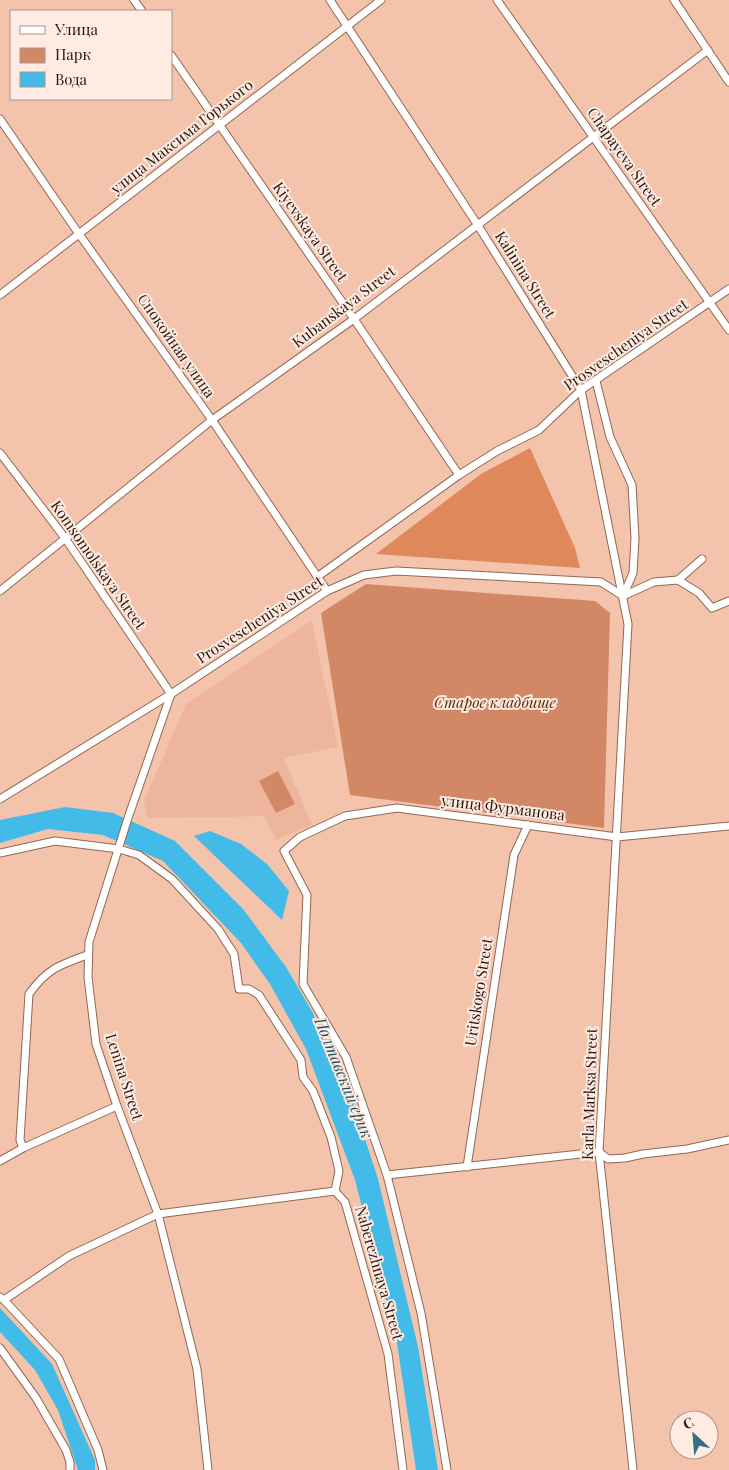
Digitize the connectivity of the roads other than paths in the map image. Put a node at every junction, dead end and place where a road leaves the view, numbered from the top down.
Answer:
1 (330, 0) edge
2 (381, 0) edge
3 (497, 0) edge
4 (674, 0) edge
5 (347, 26) junction
6 (708, 50) junction
7 (172, 56) edge
8 (729, 82) edge
9 (0, 119) edge
10 (220, 126) junction
11 (593, 137) junction
12 (477, 224) junction
13 (79, 234) junction
14 (729, 289) edge
15 (0, 295) edge
16 (709, 302) junction
17 (354, 319) junction
18 (729, 330) edge
19 (596, 381) junction
20 (581, 390) junction
21 (212, 420) junction
22 (0, 453) edge
23 (458, 475) junction
24 (65, 538) junction
25 (702, 559) dead end
26 (318, 577) junction
27 (678, 580) junction
28 (0, 591) edge
29 (327, 591) junction
30 (623, 596) junction
31 (729, 601) edge
32 (171, 694) junction
33 (0, 799) edge
34 (528, 825) junction
35 (729, 826) edge
36 (617, 837) junction
37 (119, 849) junction
38 (0, 853) edge
39 (87, 955) junction
40 (303, 984) joint
41 (117, 1106) junction
42 (729, 1140) edge
43 (23, 1148) junction
44 (599, 1152) junction
45 (0, 1161) edge
46 (467, 1167) junction
47 (387, 1175) junction
48 (335, 1191) junction
49 (158, 1214) junction
50 (2, 1298) edge
51 (0, 1348) edge
52 (70, 1470) edge
53 (103, 1470) edge
54 (208, 1470) edge
55 (403, 1470) edge
56 (447, 1470) edge
57 (633, 1470) edge

1 - 5 street, Kalinina Street
2 - 5 street, улица Максима Горького
3 - 11 street, Chapayeva Street
4 - 6 street
5 - 10 street, улица Максима Горького
5 - 12 street, Kalinina Street
6 - 8 street
6 - 11 street, Kubanskaya Street
7 - 10 street, Kiyevskaya Street
9 - 13 street, Спокойная улица
10 - 13 street, улица Максима Горького
10 - 17 street, Kiyevskaya Street
11 - 12 street, Kubanskaya Street
11 - 16 street, Chapayeva Street
12 - 17 street, Kubanskaya Street
12 - 20 street, Kalinina Street
13 - 15 street, улица Максима Горького
13 - 21 street, Спокойная улица
14 - 16 street, Prosvescheniya Street
16 - 18 street, Chapayeva Street
16 - 19 street, Prosvescheniya Street
17 - 21 street, Kubanskaya Street
17 - 23 street, Kiyevskaya Street
19 - 20 street, Prosvescheniya Street
19 - 30 street
20 - 23 street, Prosvescheniya Street
20 - 30 street, Kalinina Street
21 - 24 street, Kubanskaya Street
21 - 26 street, Спокойная улица
22 - 24 street, Komsomolskaya Street
23 - 26 street, Prosvescheniya Street
24 - 28 street, Kubanskaya Street
24 - 32 street, Komsomolskaya Street
25 - 27 street
26 - 29 street, Спокойная улица
27 - 30 street
27 - 31 street
29 - 30 street, Prosvescheniya Street
29 - 32 street, Prosvescheniya Street
30 - 36 street, Karla Marksa Street
32 - 33 street, Prosvescheniya Street
32 - 37 street, Lenina Street
34 - 36 street, улица Фурманова
34 - 40 street, улица Фурманова
34 - 46 street, Uritskogo Street
35 - 36 street, улица Фурманова
36 - 44 street, Karla Marksa Street
37 - 38 street
37 - 39 street, Lenina Street
37 - 48 street
39 - 41 street, Lenina Street
39 - 43 street
40 - 47 street, Naberezhnaya Street
41 - 43 street
41 - 49 street, Lenina Street
42 - 44 street
43 - 45 street
44 - 46 street
44 - 57 street, Karla Marksa Street
46 - 47 street
47 - 56 street, Naberezhnaya Street
48 - 49 street
48 - 55 street, Naberezhnaya Street
49 - 50 street
49 - 54 street, Lenina Street
50 - 53 street
51 - 52 street

